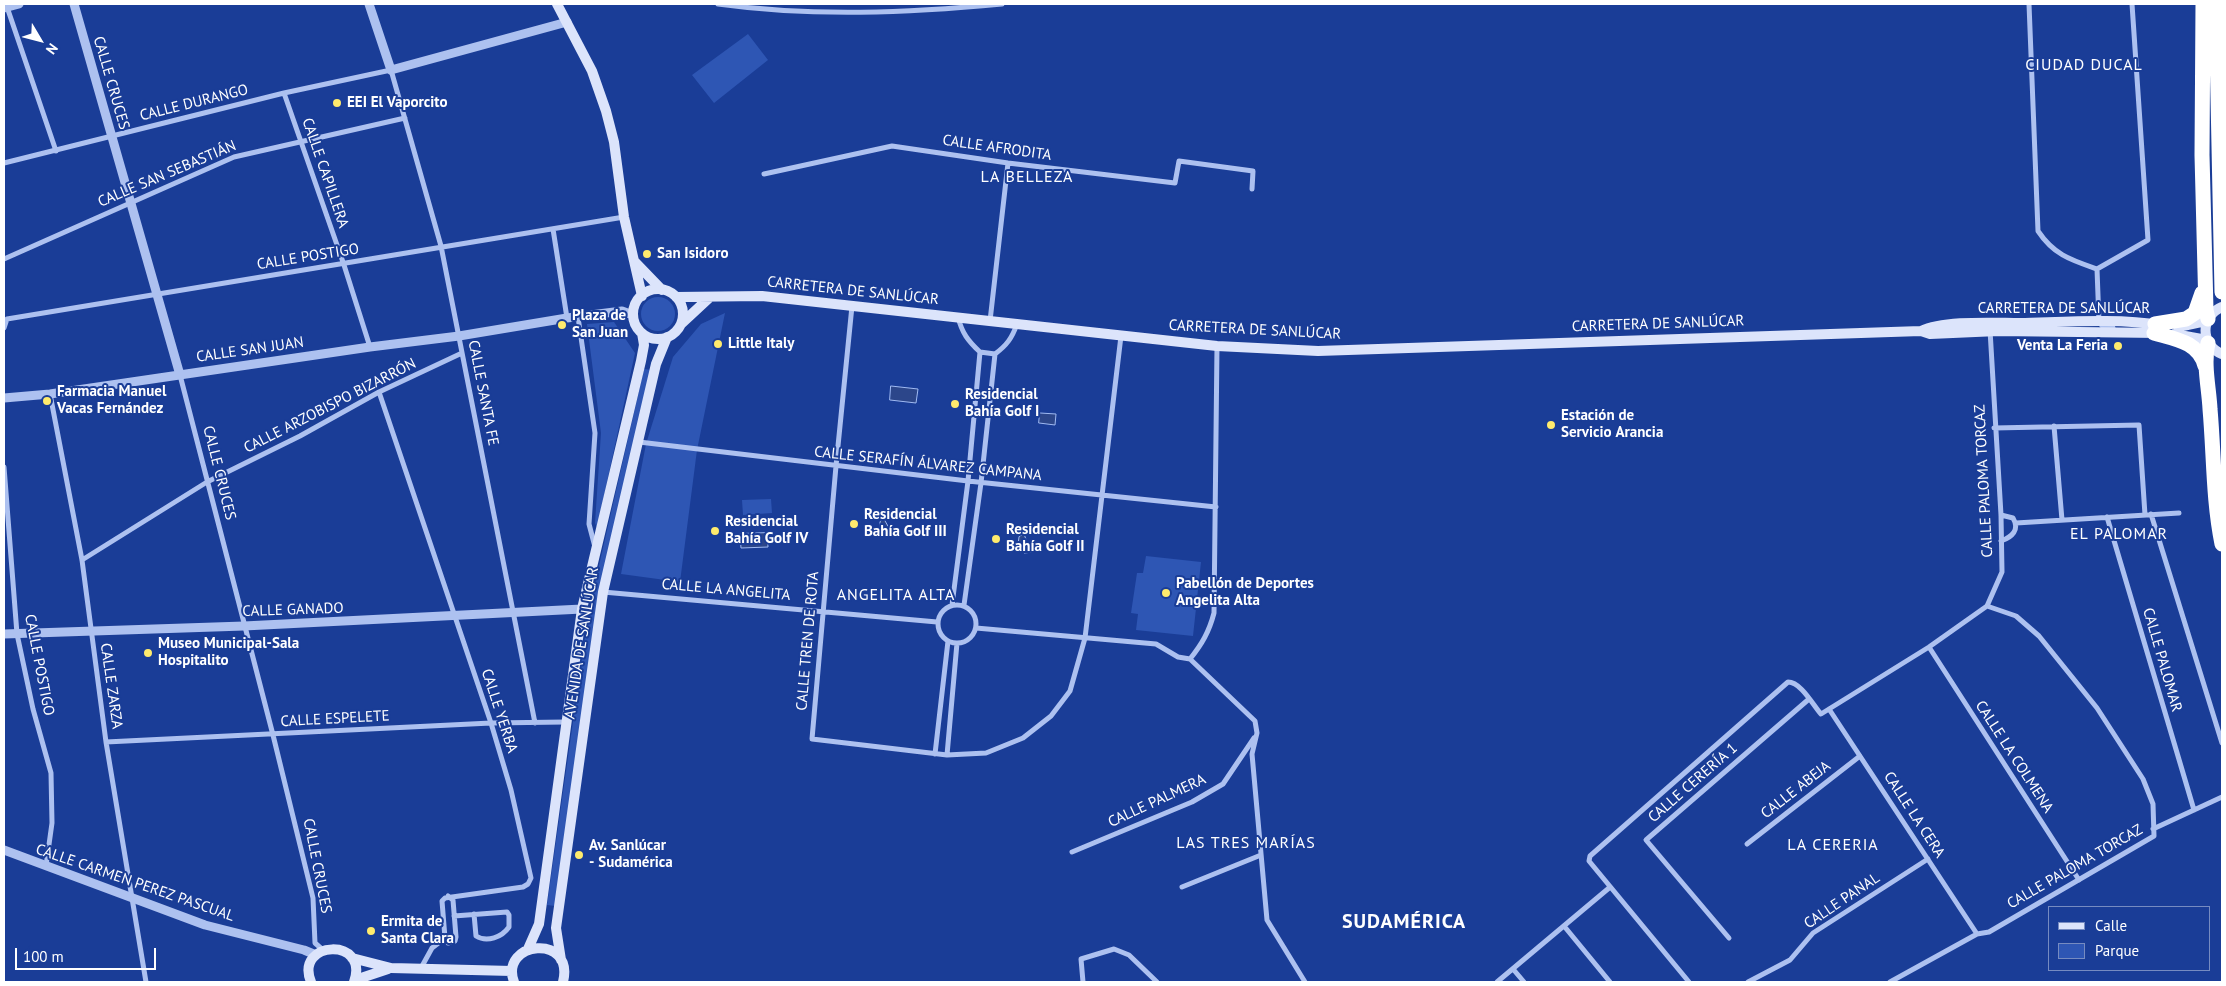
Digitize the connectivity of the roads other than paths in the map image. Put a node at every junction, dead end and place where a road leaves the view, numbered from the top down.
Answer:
1 (18, 4) edge
2 (74, 4) edge
3 (369, 4) edge
4 (557, 4) edge
5 (718, 4) edge
6 (1002, 4) edge
7 (2029, 4) edge
8 (2132, 4) edge
9 (2203, 4) edge
10 (2214, 4) edge
11 (5, 7) edge
12 (567, 22) junction
13 (391, 70) junction
14 (284, 93) junction
15 (405, 118) junction
16 (111, 137) junction
17 (300, 142) junction
18 (56, 150) junction
19 (4, 162) edge
20 (1008, 163) junction
21 (764, 174) dead end
22 (1252, 190) dead end
23 (131, 202) junction
24 (624, 217) junction
25 (553, 229) junction
26 (441, 246) junction
27 (4, 259) edge
28 (634, 261) junction
29 (344, 264) junction
30 (2097, 269) junction
31 (2205, 285) junction
32 (662, 290) junction
33 (2222, 292) edge
34 (156, 293) junction
35 (642, 296) junction
36 (676, 297) junction
37 (709, 298) junction
38 (852, 306) junction
39 (2222, 307) edge
40 (633, 315) junction
41 (578, 316) junction
42 (958, 317) junction
43 (567, 318) junction
44 (2207, 320) junction
45 (990, 321) junction
46 (2054, 322) junction
47 (2099, 322) junction
48 (681, 324) junction
49 (1017, 324) junction
50 (4, 328) edge
51 (2155, 328) junction
52 (1921, 331) junction
53 (1988, 331) junction
54 (2125, 332) junction
55 (642, 333) junction
56 (1122, 335) junction
57 (457, 337) junction
58 (667, 337) junction
59 (2208, 342) junction
60 (1217, 346) junction
61 (370, 347) junction
62 (980, 352) junction
63 (462, 354) junction
64 (995, 354) junction
65 (2222, 354) edge
66 (180, 375) junction
67 (2207, 377) junction
68 (379, 392) junction
69 (50, 394) junction
70 (4, 398) edge
71 (2054, 426) junction
72 (1994, 428) junction
73 (639, 442) junction
74 (836, 466) junction
75 (4, 467) edge
76 (968, 481) junction
77 (207, 482) junction
78 (981, 483) junction
79 (1103, 496) junction
80 (1216, 507) junction
81 (2179, 513) dead end
82 (2148, 514) junction
83 (2001, 515) junction
84 (2107, 517) junction
85 (2062, 520) junction
86 (2016, 523) junction
87 (2001, 541) junction
88 (2222, 544) edge
89 (596, 551) junction
90 (82, 560) junction
91 (603, 592) junction
92 (952, 604) junction
93 (964, 605) junction
94 (1987, 606) junction
95 (582, 609) junction
96 (823, 611) junction
97 (515, 612) junction
98 (454, 615) junction
99 (937, 622) junction
100 (244, 626) junction
101 (976, 628) junction
102 (91, 633) junction
103 (4, 634) edge
104 (17, 634) junction
105 (1085, 638) junction
106 (948, 641) junction
107 (957, 644) junction
108 (1929, 647) junction
109 (1190, 659) junction
110 (1809, 699) junction
111 (1829, 709) junction
112 (491, 722) junction
113 (565, 722) junction
114 (535, 723) junction
115 (1257, 734) junction
116 (273, 735) junction
117 (106, 742) junction
118 (2222, 743) edge
119 (935, 754) junction
120 (947, 755) junction
121 (1860, 756) junction
122 (2222, 797) edge
123 (2194, 810) junction
124 (2153, 829) junction
125 (1747, 844) dead end
126 (4, 850) edge
127 (1072, 852) dead end
128 (1261, 856) junction
129 (1928, 859) junction
130 (46, 866) junction
131 (2079, 880) junction
132 (1182, 887) dead end
133 (1609, 888) junction
134 (448, 896) junction
135 (133, 898) junction
136 (474, 914) junction
137 (454, 916) junction
138 (1564, 926) junction
139 (1978, 934) junction
140 (445, 938) junction
141 (1729, 938) dead end
142 (528, 950) junction
143 (320, 953) junction
144 (352, 958) junction
145 (561, 960) junction
146 (391, 968) junction
147 (421, 968) junction
148 (1513, 969) junction
149 (513, 979) edge
150 (355, 981) edge
151 (146, 982) edge
152 (311, 982) edge
153 (563, 982) edge
154 (1083, 982) edge
155 (1157, 982) edge
156 (1304, 982) edge
157 (1497, 982) edge
158 (1524, 982) edge
159 (1610, 982) edge
160 (1689, 982) edge
161 (1748, 982) edge
162 (1890, 982) edge

1 - 11 street
2 - 16 street, CALLE CRUCES
3 - 13 street
4 - 12 main road
5 - 6 street
7 - 30 street
8 - 30 street
9 - 31 highway
10 - 33 highway
11 - 18 street
12 - 13 street
12 - 24 main road
13 - 14 street, CALLE DURANGO
13 - 15 street, CALLE SANTA FE
14 - 16 street, CALLE DURANGO
14 - 17 street, CALLE CAPILLERA
15 - 17 street, CALLE SAN SEBASTIÁN
15 - 26 street, CALLE SANTA FE
16 - 18 street, CALLE DURANGO
16 - 23 street, CALLE CRUCES
17 - 23 street, CALLE SAN SEBASTIÁN
17 - 29 street, CALLE CAPILLERA
18 - 19 street, CALLE DURANGO
20 - 21 street, CALLE AFRODITA
20 - 22 street, CALLE AFRODITA
20 - 45 street
23 - 27 street, CALLE SAN SEBASTIÁN
23 - 34 street, CALLE CRUCES
24 - 25 street, CALLE POSTIGO
24 - 28 main road
25 - 26 street, CALLE POSTIGO
25 - 43 street
26 - 29 street, CALLE POSTIGO
26 - 57 street, CALLE SANTA FE
28 - 32 main road
28 - 35 main road
29 - 34 street, CALLE POSTIGO
29 - 61 street, CALLE CAPILLERA
30 - 47 street
31 - 44 highway
31 - 51 highway
32 - 35 main road
32 - 36 main road
34 - 50 street, CALLE POSTIGO
34 - 66 street, CALLE CRUCES
35 - 40 main road
36 - 37 main road, CARRETERA DE SANLÚCAR
36 - 48 main road
37 - 38 main road, CARRETERA DE SANLÚCAR
37 - 48 main road
38 - 42 main road, CARRETERA DE SANLÚCAR
38 - 74 street, CALLE TREN DE ROTA
39 - 44 main road
40 - 41 street, CALLE SAN JUAN
40 - 55 main road
41 - 43 street, CALLE SAN JUAN
41 - 89 street
42 - 45 main road, CARRETERA DE SANLÚCAR
42 - 62 street
43 - 57 street, CALLE SAN JUAN
44 - 51 main road, CARRETERA DE SANLÚCAR
44 - 59 main road
45 - 49 main road, CARRETERA DE SANLÚCAR
46 - 47 main road, CARRETERA DE SANLÚCAR
46 - 52 main road, CARRETERA DE SANLÚCAR
46 - 53 street
47 - 51 main road, CARRETERA DE SANLÚCAR
47 - 54 street
48 - 58 main road
49 - 56 main road, CARRETERA DE SANLÚCAR
49 - 64 street
51 - 54 main road, CARRETERA DE SANLÚCAR
51 - 59 main road, CARRETERA DE SANLÚCAR
51 - 67 highway
52 - 53 main road, CARRETERA DE SANLÚCAR
52 - 60 main road, CARRETERA DE SANLÚCAR
53 - 54 main road, CARRETERA DE SANLÚCAR
53 - 72 street, CALLE PALOMA TORCAZ
55 - 58 main road
55 - 89 main road, AVENIDA DE SANLÚCAR
56 - 60 main road, CARRETERA DE SANLÚCAR
56 - 79 street
57 - 61 street, CALLE SAN JUAN
57 - 63 street, CALLE SANTA FE
58 - 73 main road, AVENIDA DE SANLÚCAR
59 - 65 main road
59 - 67 highway
60 - 80 street
61 - 66 street, CALLE SAN JUAN
62 - 64 street
62 - 76 street
63 - 68 street, CALLE ARZOBISPO BIZARRÓN
63 - 97 street, CALLE SANTA FE
64 - 78 street
66 - 69 street, CALLE SAN JUAN
66 - 77 street, CALLE CRUCES
67 - 88 highway
68 - 77 street, CALLE ARZOBISPO BIZARRÓN
68 - 98 street, CALLE YERBA
69 - 70 street, CALLE SAN JUAN
69 - 90 street, CALLE ZARZA
71 - 72 street
71 - 82 street
71 - 85 street
72 - 83 street, CALLE PALOMA TORCAZ
73 - 74 street, CALLE SERAFÍN ÁLVAREZ CAMPANA
73 - 91 main road, AVENIDA DE SANLÚCAR
74 - 76 street, CALLE SERAFÍN ÁLVAREZ CAMPANA
74 - 96 street, CALLE TREN DE ROTA
75 - 104 street, CALLE POSTIGO
76 - 78 street, CALLE SERAFÍN ÁLVAREZ CAMPANA
76 - 92 street
77 - 90 street, CALLE ARZOBISPO BIZARRÓN
77 - 100 street, CALLE CRUCES
78 - 79 street, CALLE SERAFÍN ÁLVAREZ CAMPANA
78 - 93 street
79 - 80 street, CALLE SERAFÍN ÁLVAREZ CAMPANA
79 - 105 street
80 - 109 street
81 - 82 street
82 - 84 street
82 - 118 street
83 - 86 street
83 - 87 street, CALLE PALOMA TORCAZ
84 - 85 street
84 - 123 street, CALLE PALOMAR
85 - 86 street
86 - 87 street
87 - 94 street, CALLE PALOMA TORCAZ
89 - 95 main road, AVENIDA DE SANLÚCAR
90 - 102 street, CALLE ZARZA
91 - 96 street, CALLE LA ANGELITA
91 - 145 main road, AVENIDA DE SANLÚCAR
92 - 93 street
92 - 99 street
93 - 101 street
94 - 108 street
94 - 124 street, CALLE PALOMA TORCAZ
95 - 97 street, CALLE GANADO
95 - 113 main road, AVENIDA DE SANLÚCAR
96 - 99 street, CALLE LA ANGELITA
96 - 119 street, CALLE TREN DE ROTA
97 - 98 street, CALLE GANADO
97 - 114 street, CALLE SANTA FE
98 - 100 street, CALLE GANADO
98 - 112 street, CALLE YERBA
99 - 106 street
100 - 102 street, CALLE GANADO
100 - 116 street, CALLE CRUCES
101 - 105 street
101 - 107 street
102 - 104 street, CALLE GANADO
102 - 117 street, CALLE ZARZA
103 - 104 street, CALLE GANADO
104 - 130 street, CALLE POSTIGO
105 - 109 street
105 - 120 street
106 - 107 street
106 - 119 street
107 - 120 street
108 - 111 street
108 - 131 street, CALLE LA COLMENA
109 - 115 street
110 - 111 street
110 - 133 street
110 - 141 street, CALLE CERERÍA 1
111 - 121 street, CALLE LA CERA
112 - 114 street, CALLE ESPELETE
112 - 116 street, CALLE ESPELETE
112 - 134 street, CALLE YERBA
113 - 114 street, CALLE ESPELETE
113 - 142 main road, AVENIDA DE SANLÚCAR
115 - 127 street, CALLE PALMERA
115 - 128 street
116 - 117 street, CALLE ESPELETE
116 - 143 street, CALLE CRUCES
117 - 135 street, CALLE ZARZA
119 - 120 street
121 - 125 street, CALLE ABEJA
121 - 129 street, CALLE LA CERA
122 - 123 street
123 - 124 street
124 - 131 street, CALLE PALOMA TORCAZ
126 - 130 street, CALLE CARMEN PEREZ PASCUAL
128 - 132 street
128 - 156 street
129 - 139 street, CALLE LA CERA
129 - 161 street, CALLE PANAL
130 - 135 street, CALLE CARMEN PEREZ PASCUAL
131 - 139 street, CALLE PALOMA TORCAZ
133 - 138 street
133 - 160 street
134 - 137 street
134 - 140 street
135 - 143 street, CALLE CARMEN PEREZ PASCUAL
135 - 151 street, CALLE ZARZA
136 - 136 street
136 - 137 street
137 - 140 street
138 - 148 street
138 - 159 street
139 - 162 street, CALLE PALOMA TORCAZ
140 - 147 street
142 - 145 main road
142 - 149 main road, AVENIDA DE SANLÚCAR
143 - 144 main road
143 - 152 main road
144 - 146 main road
144 - 150 main road
145 - 153 main road, AVENIDA DE SANLÚCAR
146 - 147 main road
146 - 150 main road
147 - 149 main road
148 - 157 street
148 - 158 street
154 - 155 street

